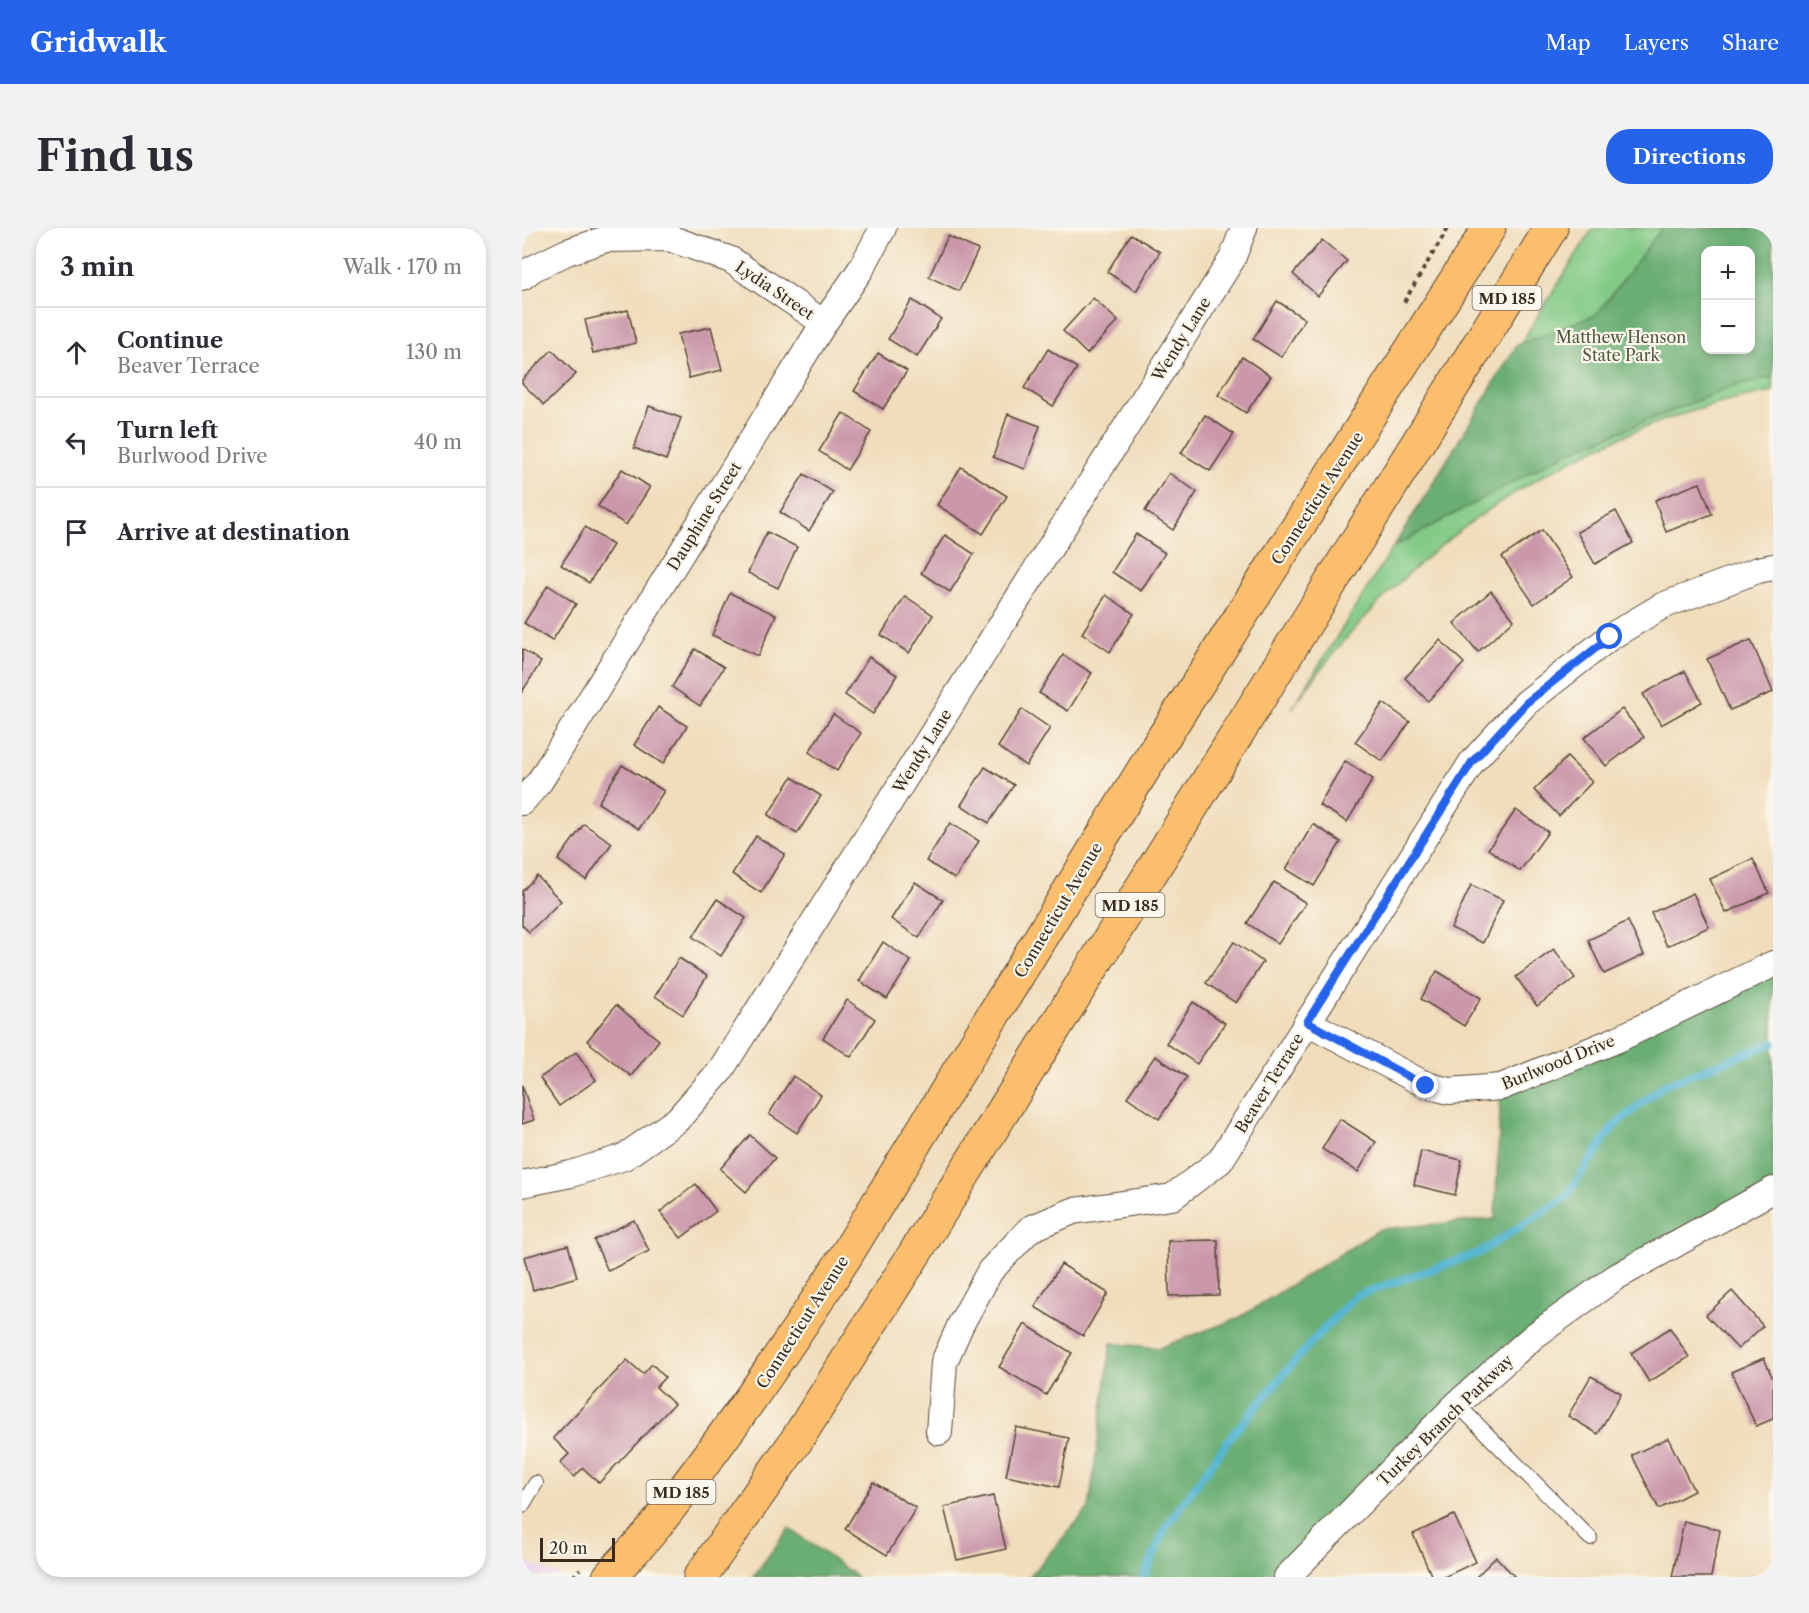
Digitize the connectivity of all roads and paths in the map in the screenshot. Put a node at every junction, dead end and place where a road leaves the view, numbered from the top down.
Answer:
1 (883, 228) edge
2 (1244, 228) edge
3 (1489, 228) edge
4 (1551, 228) edge
5 (522, 277) edge
6 (824, 323) junction
7 (1773, 567) edge
8 (522, 802) edge
9 (1773, 964) edge
10 (1307, 1022) junction
11 (522, 1184) edge
12 (1773, 1190) edge
13 (1457, 1404) junction
14 (939, 1432) dead end
15 (537, 1483) dead end
16 (522, 1506) edge
17 (1590, 1538) dead end
18 (609, 1577) edge
19 (700, 1577) edge
20 (1287, 1577) edge

1 - 6 street, Dauphine Street
2 - 11 street, Wendy Lane
3 - 18 main road, Connecticut Avenue / MD 185
4 - 19 main road, MD 185
5 - 6 street, Lydia Street
6 - 8 street, Dauphine Street
7 - 10 street, Beaver Terrace
9 - 10 street, Burlwood Drive
10 - 14 street, Beaver Terrace
12 - 13 street, Turkey Branch Parkway
13 - 17 lane
13 - 20 street, Turkey Branch Parkway
15 - 16 lane

